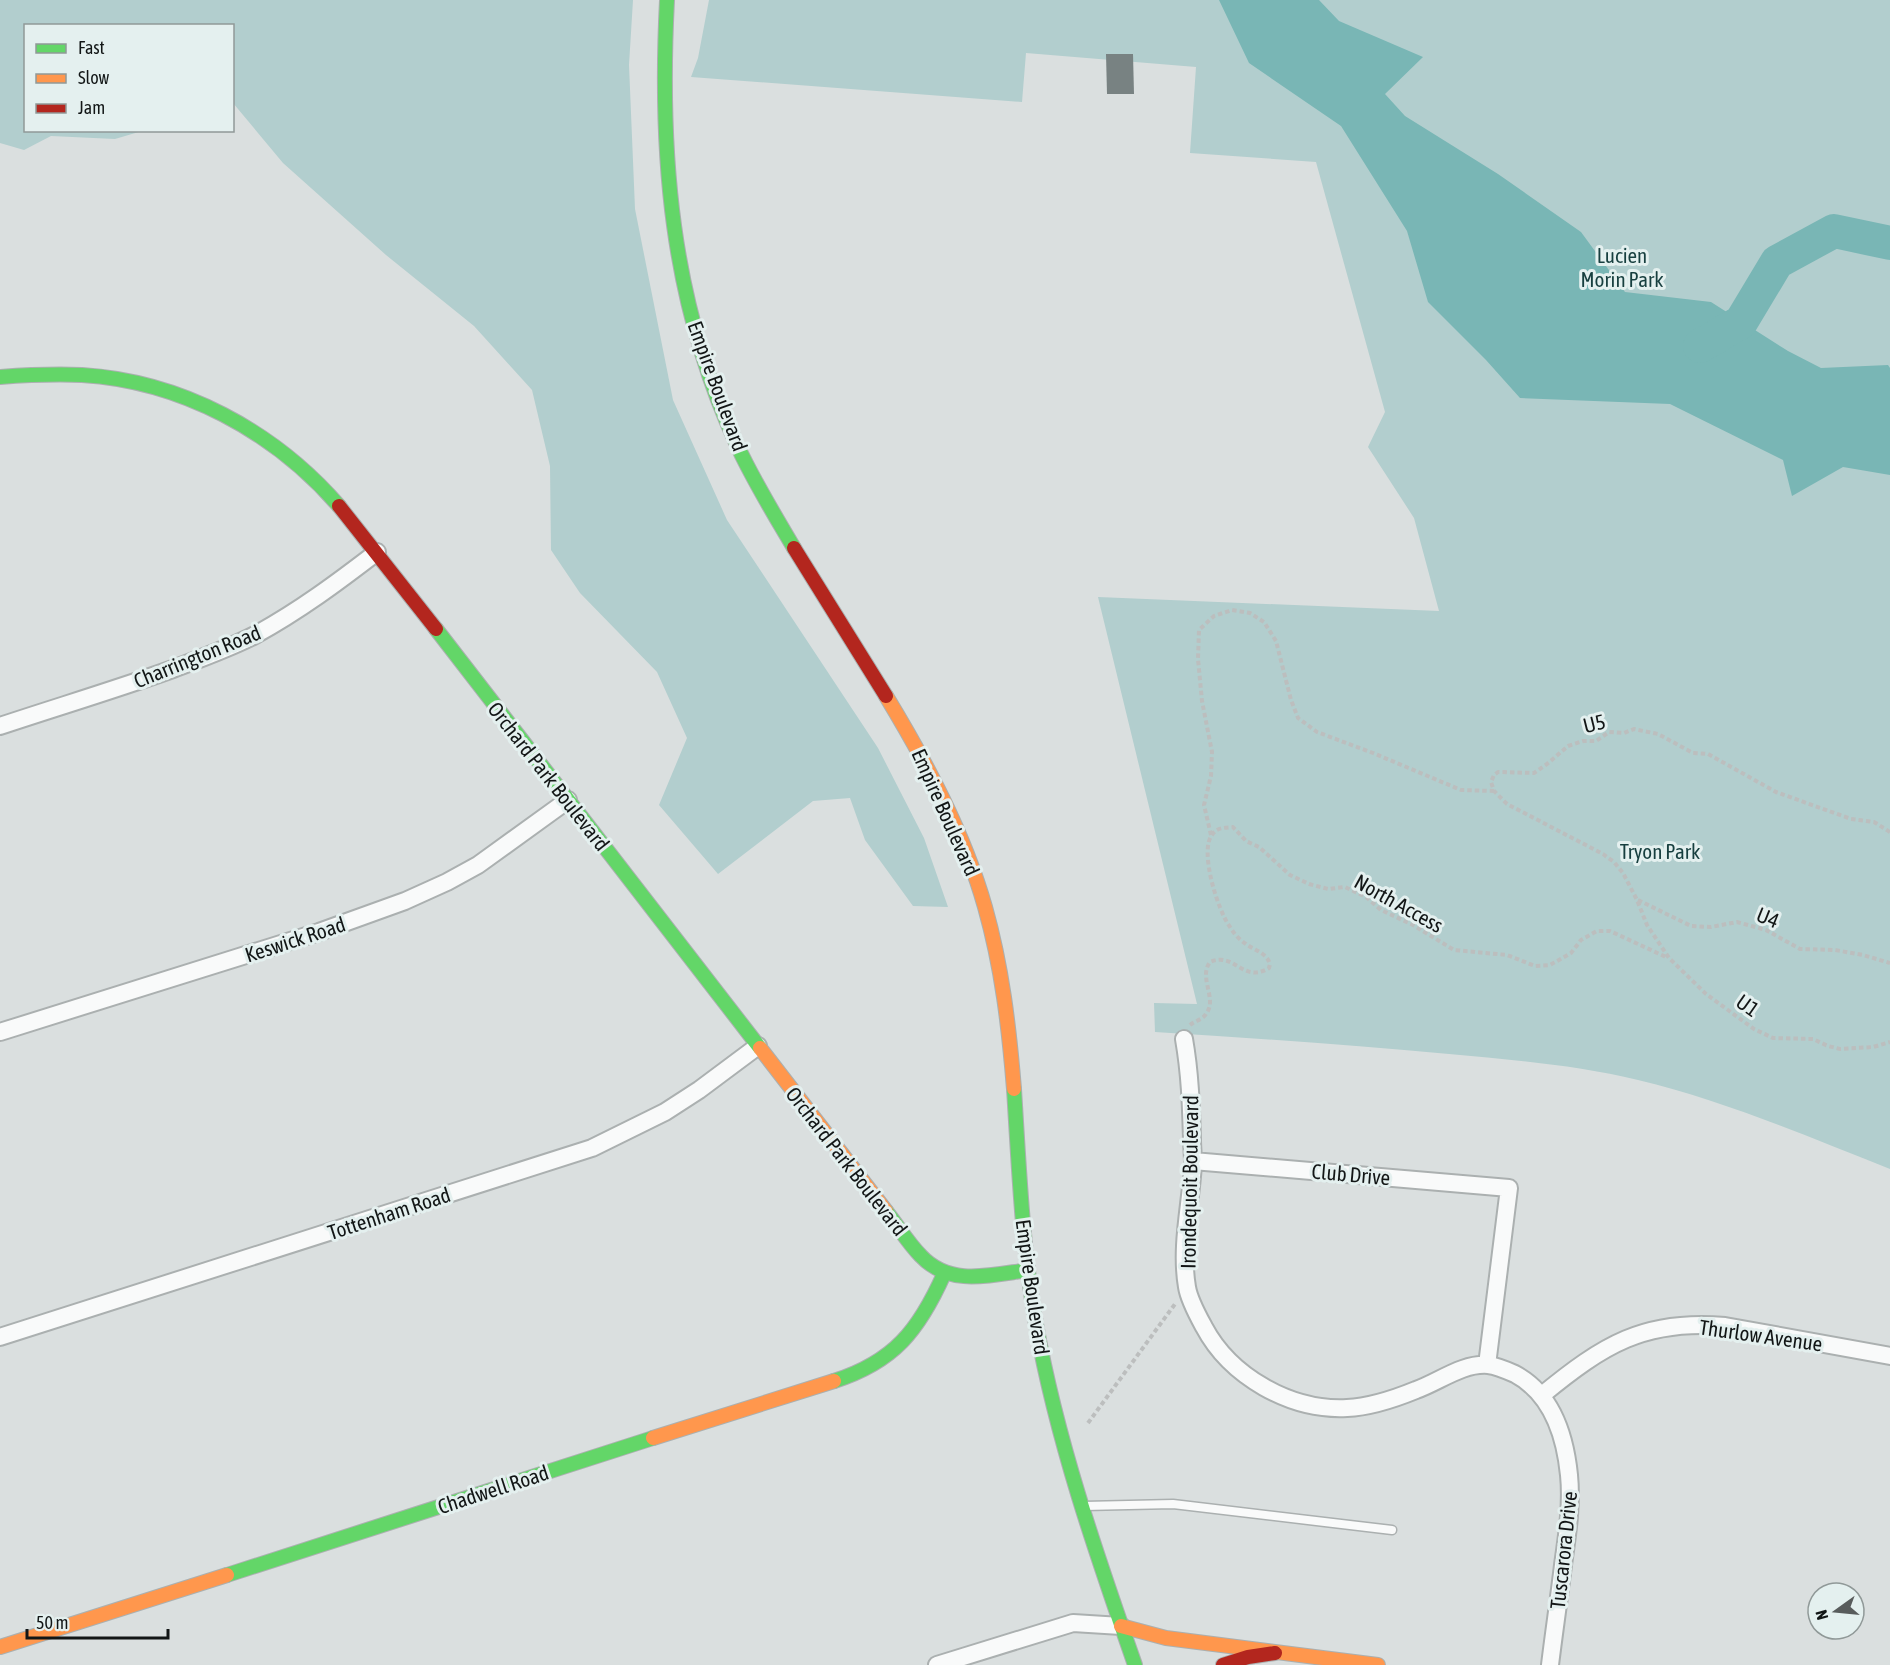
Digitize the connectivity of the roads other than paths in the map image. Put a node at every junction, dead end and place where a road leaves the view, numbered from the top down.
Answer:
1 (667, 0) edge
2 (0, 377) edge
3 (376, 552) junction
4 (0, 726) edge
5 (568, 800) junction
6 (0, 1032) edge
7 (1184, 1039) road end
8 (758, 1046) junction
9 (1193, 1161) junction
10 (1028, 1270) junction
11 (944, 1274) junction
12 (0, 1337) edge
13 (1890, 1356) edge
14 (1487, 1365) junction
15 (1542, 1395) junction
16 (1081, 1506) junction
17 (1392, 1530) dead end
18 (1121, 1626) junction
19 (0, 1647) edge
20 (1275, 1653) junction
21 (938, 1665) edge
22 (1135, 1665) edge
23 (1223, 1665) edge
24 (1377, 1665) edge
25 (1550, 1665) edge

1 - 10 street, Empire Boulevard
2 - 3 street, Orchard Park Boulevard
3 - 4 street, Charrington Road
3 - 5 street, Orchard Park Boulevard
5 - 6 street, Keswick Road
5 - 8 street, Orchard Park Boulevard
7 - 9 street, Irondequoit Boulevard
8 - 11 street, Orchard Park Boulevard
8 - 12 street, Tottenham Road
9 - 14 street, Irondequoit Boulevard
9 - 14 street, Club Drive
10 - 11 street
10 - 16 street, Empire Boulevard
11 - 19 street, Chadwell Road
13 - 15 street, Thurlow Avenue
14 - 15 street, Tuscarora Drive
15 - 25 street, Tuscarora Drive
16 - 17 lane
16 - 18 street, Empire Boulevard
18 - 20 street
18 - 21 street
18 - 22 street, Empire Boulevard
20 - 23 street
20 - 24 street

